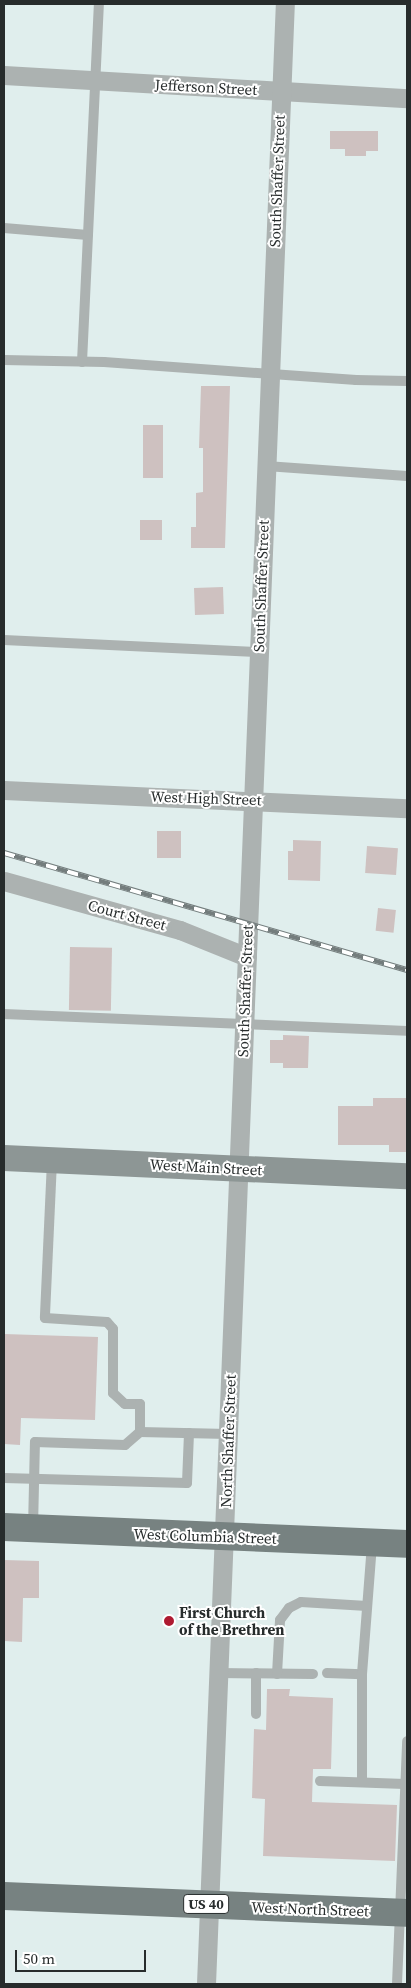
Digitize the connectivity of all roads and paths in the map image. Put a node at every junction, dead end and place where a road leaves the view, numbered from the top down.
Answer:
1 (98, 4) edge
2 (285, 4) edge
3 (4, 75) edge
4 (96, 81) junction
5 (281, 91) junction
6 (407, 98) edge
7 (4, 228) edge
8 (88, 235) junction
9 (4, 360) edge
10 (82, 362) junction
11 (270, 375) junction
12 (407, 381) edge
13 (266, 466) junction
14 (407, 476) edge
15 (4, 640) edge
16 (258, 652) junction
17 (4, 790) edge
18 (252, 800) junction
19 (407, 808) edge
20 (4, 881) edge
21 (246, 956) junction
22 (4, 1014) edge
23 (244, 1025) junction
24 (407, 1032) edge
25 (4, 1158) edge
26 (52, 1160) junction
27 (238, 1168) junction
28 (407, 1176) edge
29 (140, 1432) junction
30 (189, 1433) junction
31 (228, 1434) junction
32 (4, 1478) edge
33 (34, 1478) junction
34 (4, 1527) edge
35 (33, 1528) junction
36 (224, 1536) junction
37 (372, 1542) junction
38 (407, 1544) edge
39 (367, 1606) junction
40 (219, 1673) junction
41 (256, 1673) junction
42 (277, 1674) junction
43 (313, 1674) dead end
44 (327, 1674) dead end
45 (362, 1674) junction
46 (256, 1714) dead end
47 (407, 1741) edge
48 (320, 1781) dead end
49 (362, 1782) junction
50 (405, 1784) junction
51 (4, 1896) edge
52 (210, 1905) junction
53 (404, 1913) edge
54 (206, 1984) edge
55 (397, 1984) edge

1 - 4 lane
2 - 5 street, South Shaffer Street
3 - 4 street, Jefferson Street
4 - 5 street, Jefferson Street
4 - 8 lane
5 - 6 street, Jefferson Street
5 - 11 street, South Shaffer Street
7 - 8 lane
8 - 10 lane
9 - 10 lane
10 - 11 lane
11 - 12 lane
11 - 13 street, South Shaffer Street
13 - 14 lane
13 - 16 street, South Shaffer Street
15 - 16 lane
16 - 18 street, South Shaffer Street
17 - 18 street, West High Street
18 - 19 street, West High Street
18 - 21 street, South Shaffer Street
20 - 21 street, Court Street
21 - 23 street, South Shaffer Street
22 - 23 lane
23 - 24 lane
23 - 27 street, South Shaffer Street
25 - 26 street, West Main Street
26 - 27 street, West Main Street
26 - 29 lane
27 - 28 street, West Main Street
27 - 31 street, North Shaffer Street
29 - 30 lane
29 - 33 lane
30 - 31 lane
30 - 33 lane
31 - 36 street, North Shaffer Street
32 - 33 lane
33 - 35 lane
34 - 35 main road, West Columbia Street
35 - 36 main road, West Columbia Street
36 - 37 main road, West Columbia Street
36 - 40 street, North Shaffer Street
37 - 38 main road, West Columbia Street
37 - 39 lane
39 - 42 lane
39 - 45 lane
40 - 41 lane
40 - 52 street, North Shaffer Street
41 - 42 lane
41 - 46 lane
42 - 43 lane
44 - 45 lane
45 - 49 lane
47 - 50 lane
48 - 49 lane
49 - 50 lane
50 - 53 lane
51 - 52 main road, West North Street / US 40
52 - 53 main road, West North Street / US 40
52 - 54 street, North Shaffer Street
53 - 55 lane

